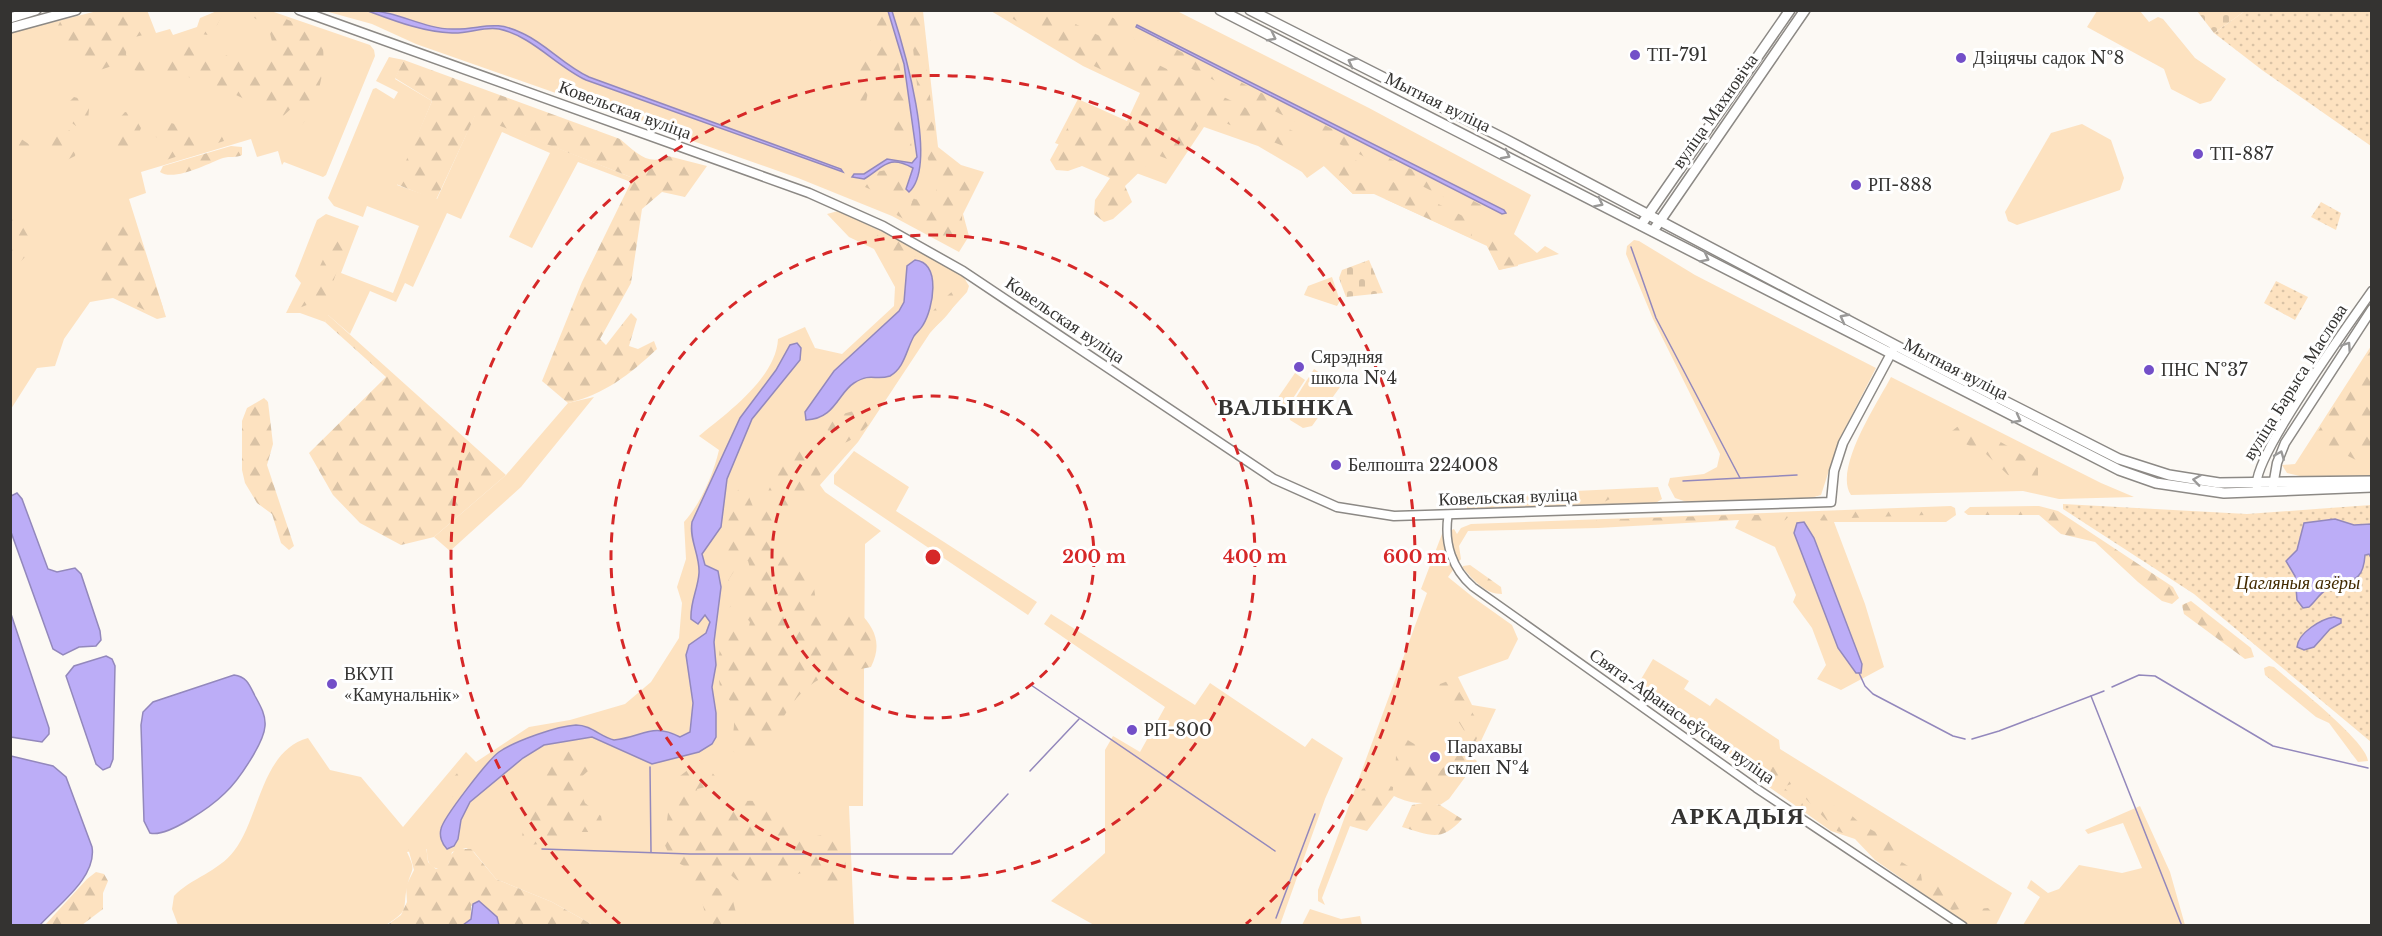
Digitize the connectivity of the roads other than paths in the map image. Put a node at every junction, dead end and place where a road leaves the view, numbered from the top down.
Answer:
1 (36, 10) edge
2 (76, 10) edge
3 (299, 10) edge
4 (1220, 10) edge
5 (1250, 10) edge
6 (1790, 10) edge
7 (1805, 10) edge
8 (42, 15) edge
9 (10, 18) edge
10 (10, 28) edge
11 (1648, 215) junction
12 (1659, 221) junction
13 (1641, 225) junction
14 (1653, 231) junction
15 (2372, 291) edge
16 (2372, 309) edge
17 (1896, 345) junction
18 (1891, 354) junction
19 (2372, 481) edge
20 (2272, 487) junction
21 (2372, 487) edge
22 (2258, 488) junction
23 (1448, 516) junction
24 (1963, 926) edge

1 - 9 main road
2 - 8 main road
3 - 23 main road, Ковельская вуліца
4 -> 13 main road, Мытная вуліца
11 -> 5 main road, Мытная вуліца
6 - 11 main road, вуліца Махновіча
7 - 12 main road, вуліца Махновіча
8 - 10 main road
11 - 12 main road, Мытная вуліца
11 - 13 main road
12 - 14 main road, вуліца Махновіча
17 -> 12 main road, Мытная вуліца
13 - 14 main road, Мытная вуліца
14 -> 18 main road, Мытная вуліца
15 - 22 main road, вуліца Барыса Маслова
20 -> 16 main road, вуліца Барыса Маслова
17 - 18 main road
22 -> 17 main road, Мытная вуліца
18 -> 22 main road, Мытная вуліца
18 - 23 main road, Ковельская вуліца
19 - 20 main road
20 - 21 main road
20 - 22 main road, Мытная вуліца
23 - 24 street, Свята-Афанасьеўская вуліца

